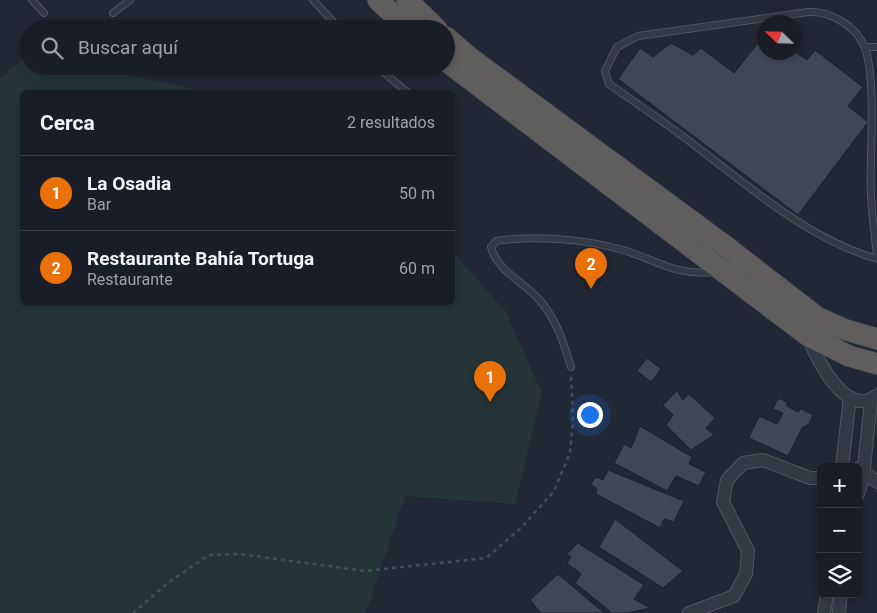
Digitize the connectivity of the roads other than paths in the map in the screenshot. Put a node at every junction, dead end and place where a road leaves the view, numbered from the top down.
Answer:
1 (32, 0) edge
2 (130, 0) edge
3 (314, 0) edge
4 (378, 0) edge
5 (407, 0) edge
6 (113, 12) dead end
7 (44, 14) dead end
8 (332, 20) edge
9 (399, 20) edge
10 (428, 20) edge
11 (455, 45) edge
12 (865, 47) junction
13 (877, 47) edge
14 (455, 68) edge
15 (387, 75) edge
16 (405, 90) edge
17 (877, 258) edge
18 (724, 271) junction
19 (807, 335) junction
20 (877, 339) edge
21 (877, 364) edge
22 (571, 367) road end
23 (850, 397) junction
24 (874, 397) edge
25 (842, 463) edge
26 (858, 463) edge
27 (862, 472) edge
28 (817, 478) edge
29 (877, 482) edge
30 (862, 491) edge
31 (826, 598) edge
32 (841, 598) edge
33 (689, 613) edge
34 (824, 613) edge
35 (839, 613) edge

1 - 7 lane
2 - 6 lane
3 - 8 lane
4 - 9 highway
5 - 10 highway
11 - 20 highway
12 - 13 lane
12 - 17 lane
12 - 17 lane
14 - 18 highway
15 - 16 lane
18 - 19 highway
18 - 22 lane
19 - 21 highway
19 - 23 street
23 - 24 street
23 - 25 street
24 - 26 street
27 - 29 street
28 - 33 street
29 - 30 street
31 - 34 street
32 - 35 street

